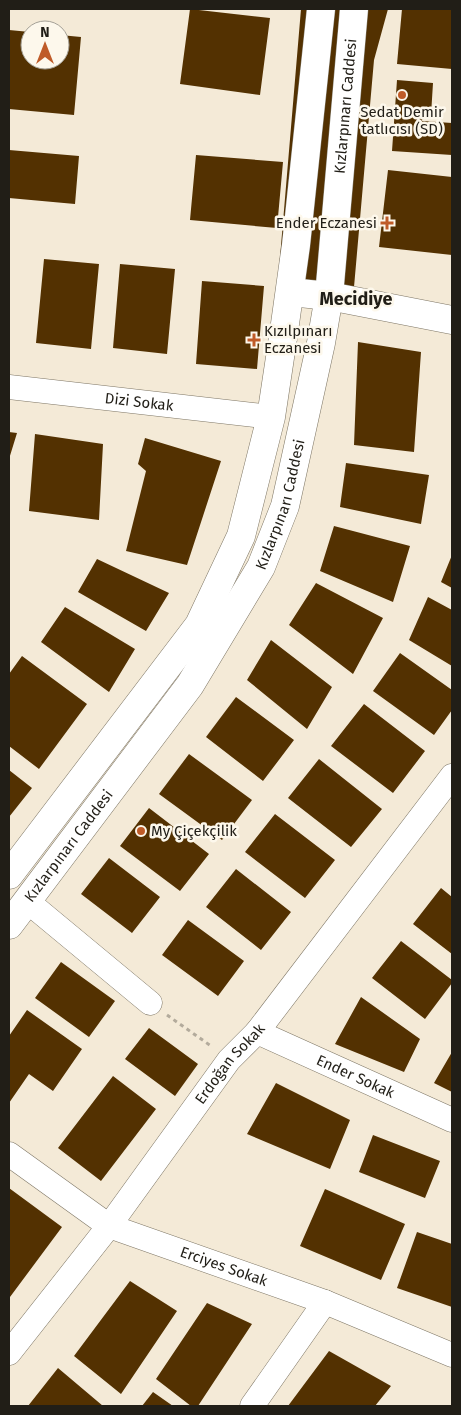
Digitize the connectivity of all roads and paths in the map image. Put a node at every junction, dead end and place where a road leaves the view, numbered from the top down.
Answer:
1 (321, 9) edge
2 (354, 9) edge
3 (290, 292) junction
4 (329, 296) junction
5 (452, 320) edge
6 (9, 387) edge
7 (271, 417) junction
8 (452, 776) edge
9 (9, 875) edge
10 (27, 901) junction
11 (9, 925) edge
12 (150, 1003) joint
13 (257, 1032) junction
14 (230, 1060) junction
15 (452, 1120) edge
16 (9, 1154) edge
17 (108, 1226) junction
18 (324, 1302) junction
19 (9, 1353) edge
20 (452, 1355) edge
21 (252, 1406) edge

1 - 3 main road, Kızlarpınarı Caddesi
2 - 4 main road, Kızlarpınarı Caddesi
3 - 4 main road
3 - 7 main road, Kızlarpınarı Caddesi
4 - 5 main road
4 - 10 main road, Kızlarpınarı Caddesi
6 - 7 street, Dizi Sokak
7 - 9 main road, Kızlarpınarı Caddesi
8 - 13 street, Erdoğan Sokak
10 - 11 main road, Kızlarpınarı Caddesi
10 - 12 street
12 - 14 path
13 - 14 street, Erdoğan Sokak
13 - 15 street, Ender Sokak
14 - 17 street, Erdoğan Sokak
16 - 17 street, Erciyes Sokak
17 - 18 street, Erciyes Sokak
17 - 19 street, Erdoğan Sokak
18 - 20 street, Erciyes Sokak
18 - 21 street

